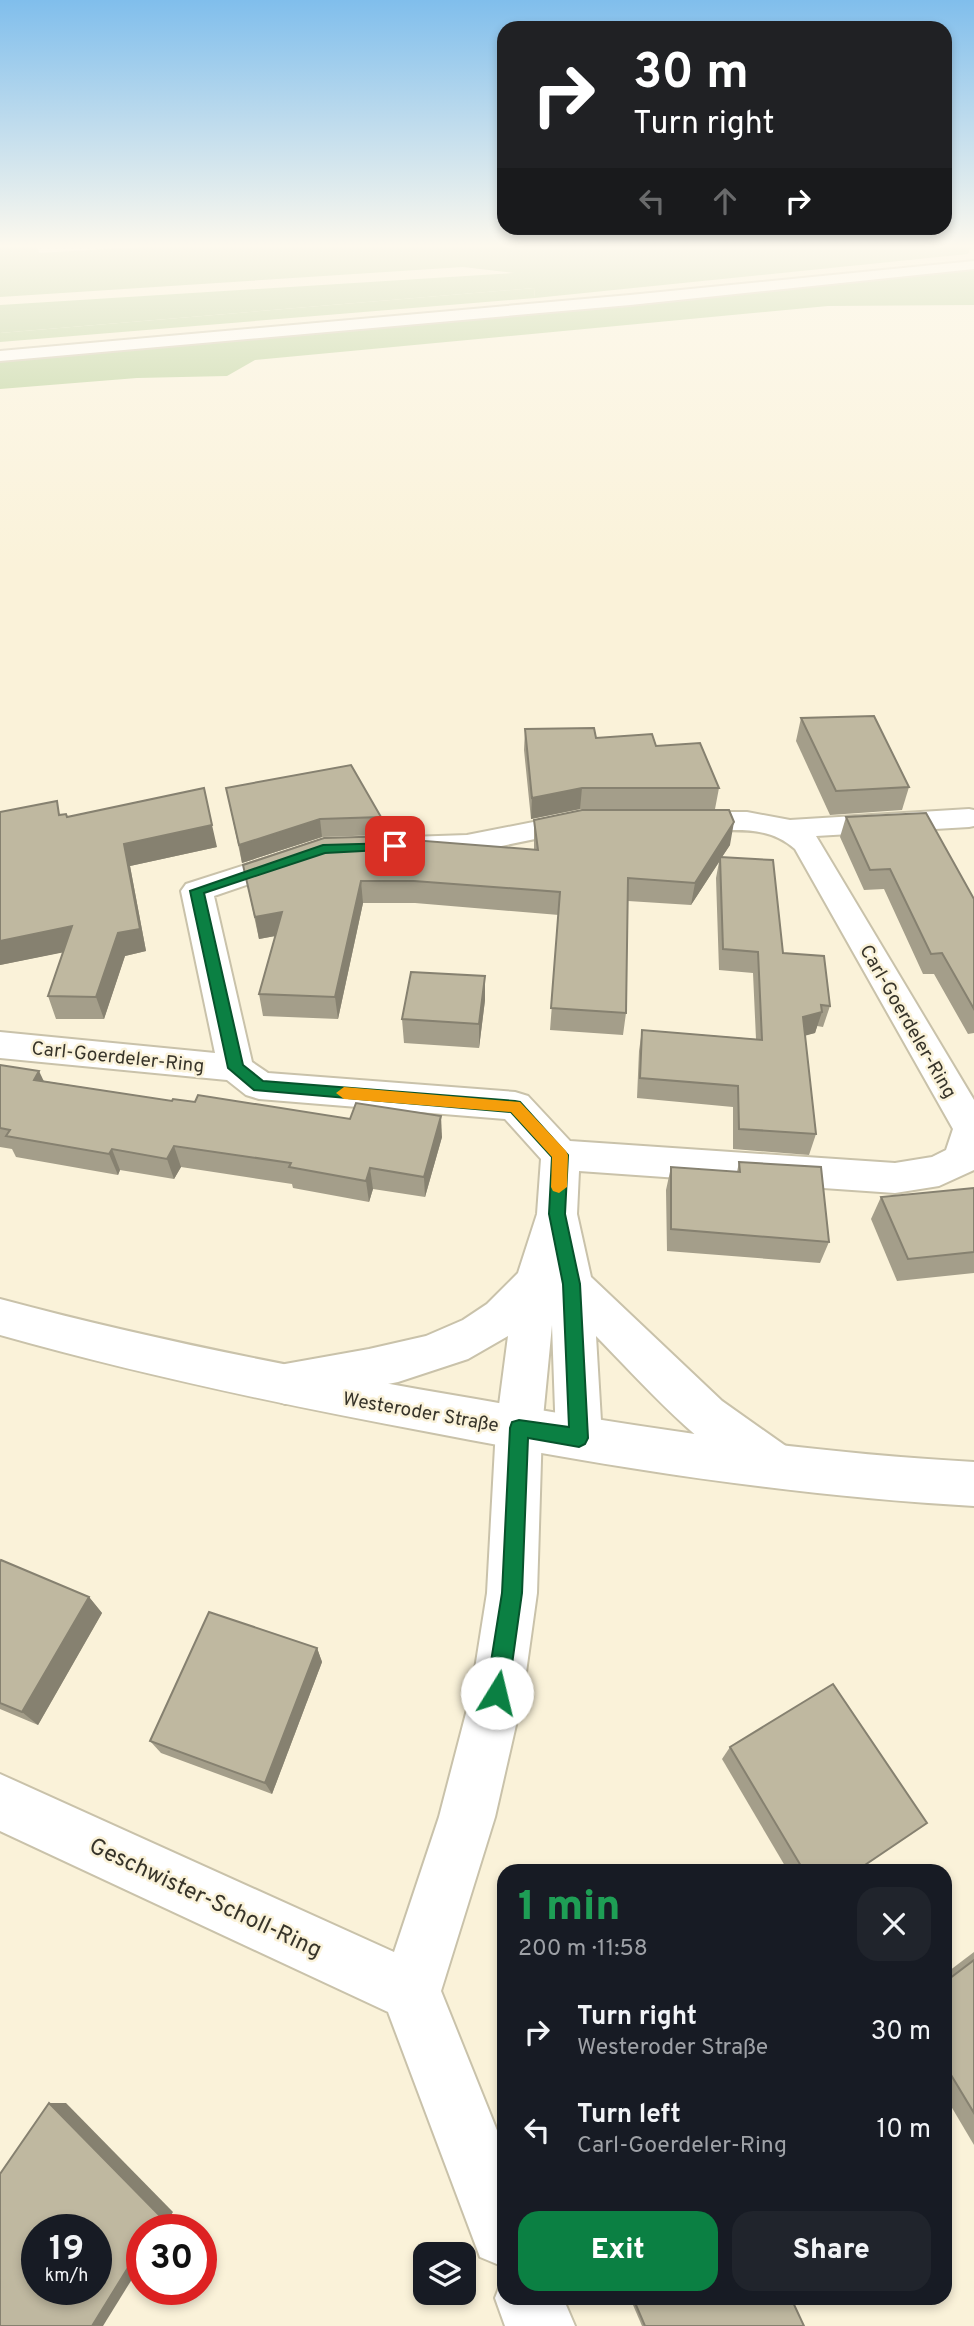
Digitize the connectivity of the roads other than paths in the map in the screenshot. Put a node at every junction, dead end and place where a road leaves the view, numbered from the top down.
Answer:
1 (969, 818) dead end
2 (790, 829) junction
3 (0, 1045) edge
4 (236, 1068) junction
5 (560, 1155) junction
6 (554, 1283) junction
7 (0, 1317) edge
8 (285, 1384) junction
9 (519, 1428) junction
10 (579, 1438) junction
11 (774, 1465) junction
12 (974, 1484) edge
13 (0, 1802) edge
14 (411, 1991) junction
15 (497, 2215) edge
16 (532, 2305) edge
17 (540, 2326) edge

1 - 2 main road, Carl-Goerdeler-Ring
2 - 4 main road, Carl-Goerdeler-Ring
2 - 5 main road, Carl-Goerdeler-Ring
3 - 4 main road, Carl-Goerdeler-Ring
4 - 5 main road, Carl-Goerdeler-Ring
5 - 6 main road
6 - 8 main road
6 - 9 main road
6 - 10 main road
6 - 11 main road
7 - 8 main road, Westeroder Straße
8 - 9 main road, Westeroder Straße
9 - 10 main road, Westeroder Straße
9 - 14 main road
10 - 11 main road, Westeroder Straße
11 - 12 main road, Westeroder Straße
13 - 14 main road, Geschwister-Scholl-Ring
14 - 15 main road
16 - 17 main road

